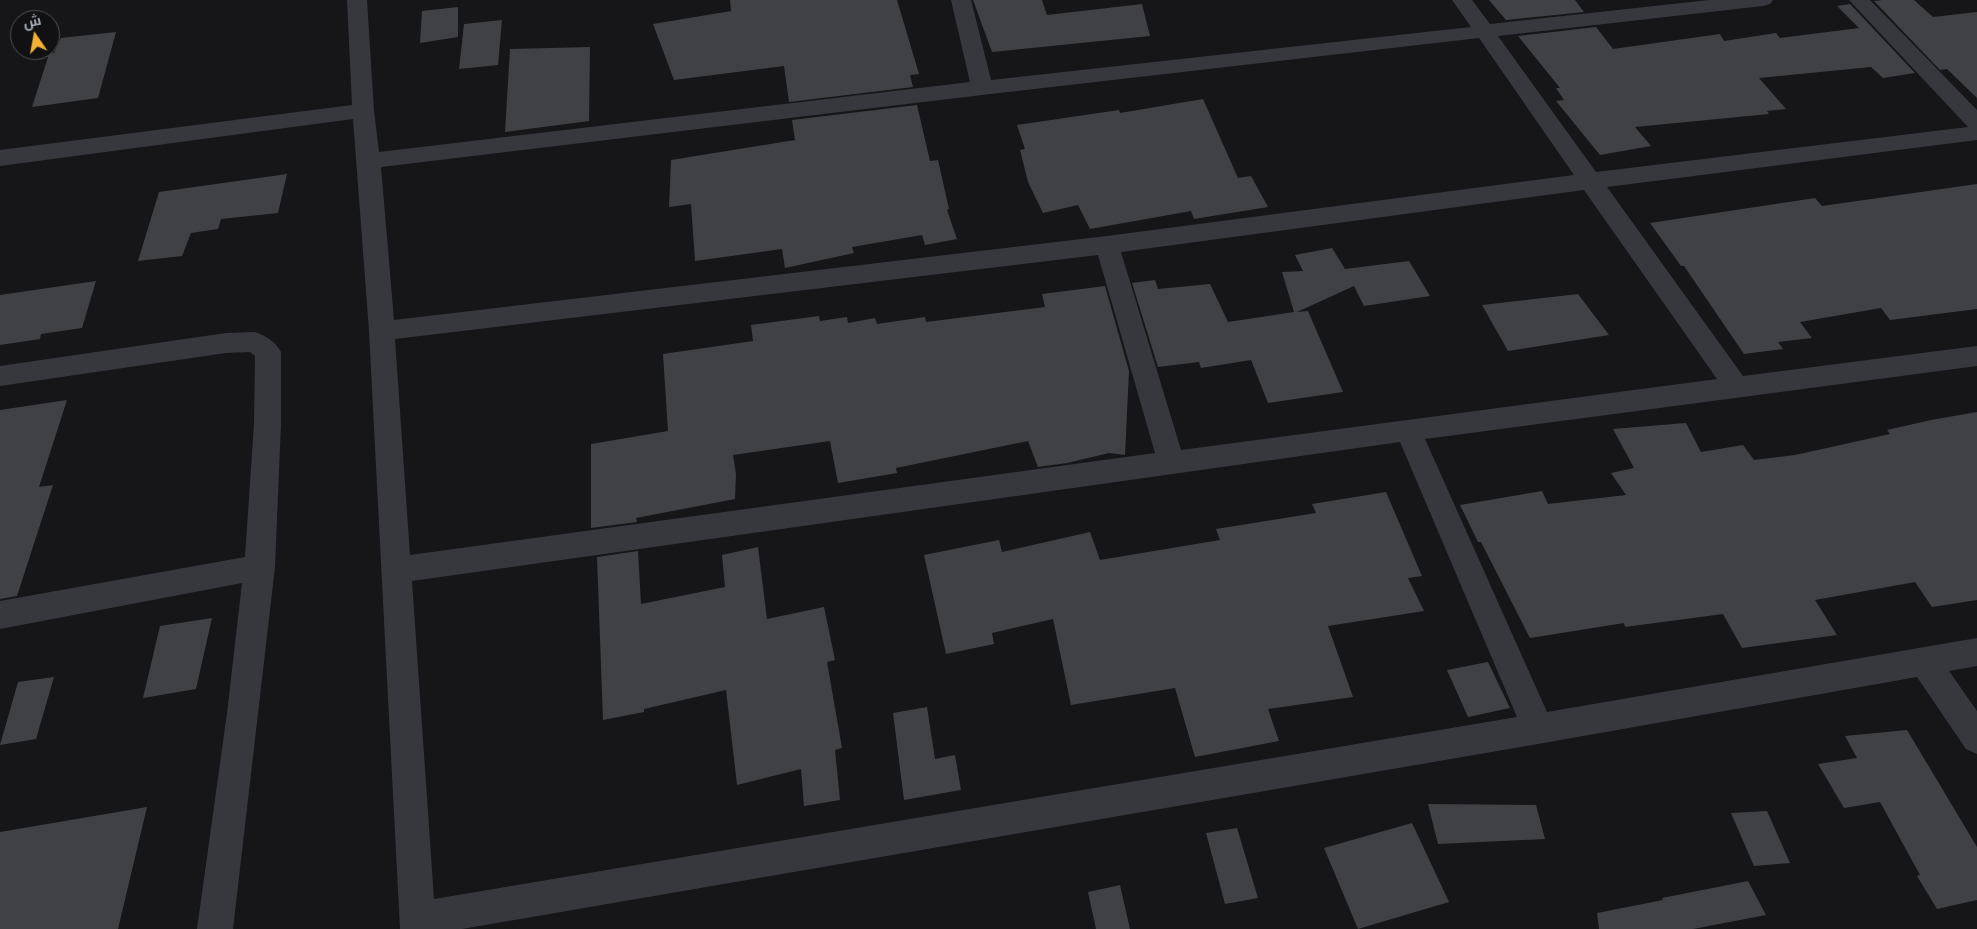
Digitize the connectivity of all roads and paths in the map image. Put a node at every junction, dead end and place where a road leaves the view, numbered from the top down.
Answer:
1 (961, 0) edge
2 (1462, 0) edge
3 (1764, 0) edge
4 (1859, 0) edge
5 (363, 1) edge
6 (1485, 32) junction
7 (982, 88) junction
8 (363, 111) junction
9 (1977, 123) edge
10 (1977, 133) edge
11 (0, 158) edge
12 (368, 161) junction
13 (1589, 181) junction
14 (1107, 245) junction
15 (382, 331) junction
16 (1977, 356) edge
17 (0, 376) edge
18 (1736, 386) junction
19 (1408, 430) junction
20 (1171, 462) junction
21 (260, 567) junction
22 (396, 570) junction
23 (0, 614) edge
24 (1977, 652) edge
25 (1923, 660) junction
26 (1538, 728) junction
27 (1977, 738) edge
28 (418, 924) edge
29 (215, 929) edge

1 - 7 street
2 - 6 street
3 - 6 street
4 - 9 street
5 - 8 street
6 - 7 street
6 - 13 street
7 - 12 street
8 - 11 street
8 - 12 street
10 - 13 street
12 - 15 street
13 - 14 street
13 - 18 street
14 - 15 street
14 - 20 street
15 - 22 street
16 - 18 street
17 - 21 street
18 - 19 street
19 - 20 street
19 - 26 street
20 - 22 street
21 - 23 street
21 - 29 street
22 - 28 street
24 - 25 street
25 - 26 street
25 - 27 street
26 - 28 street

